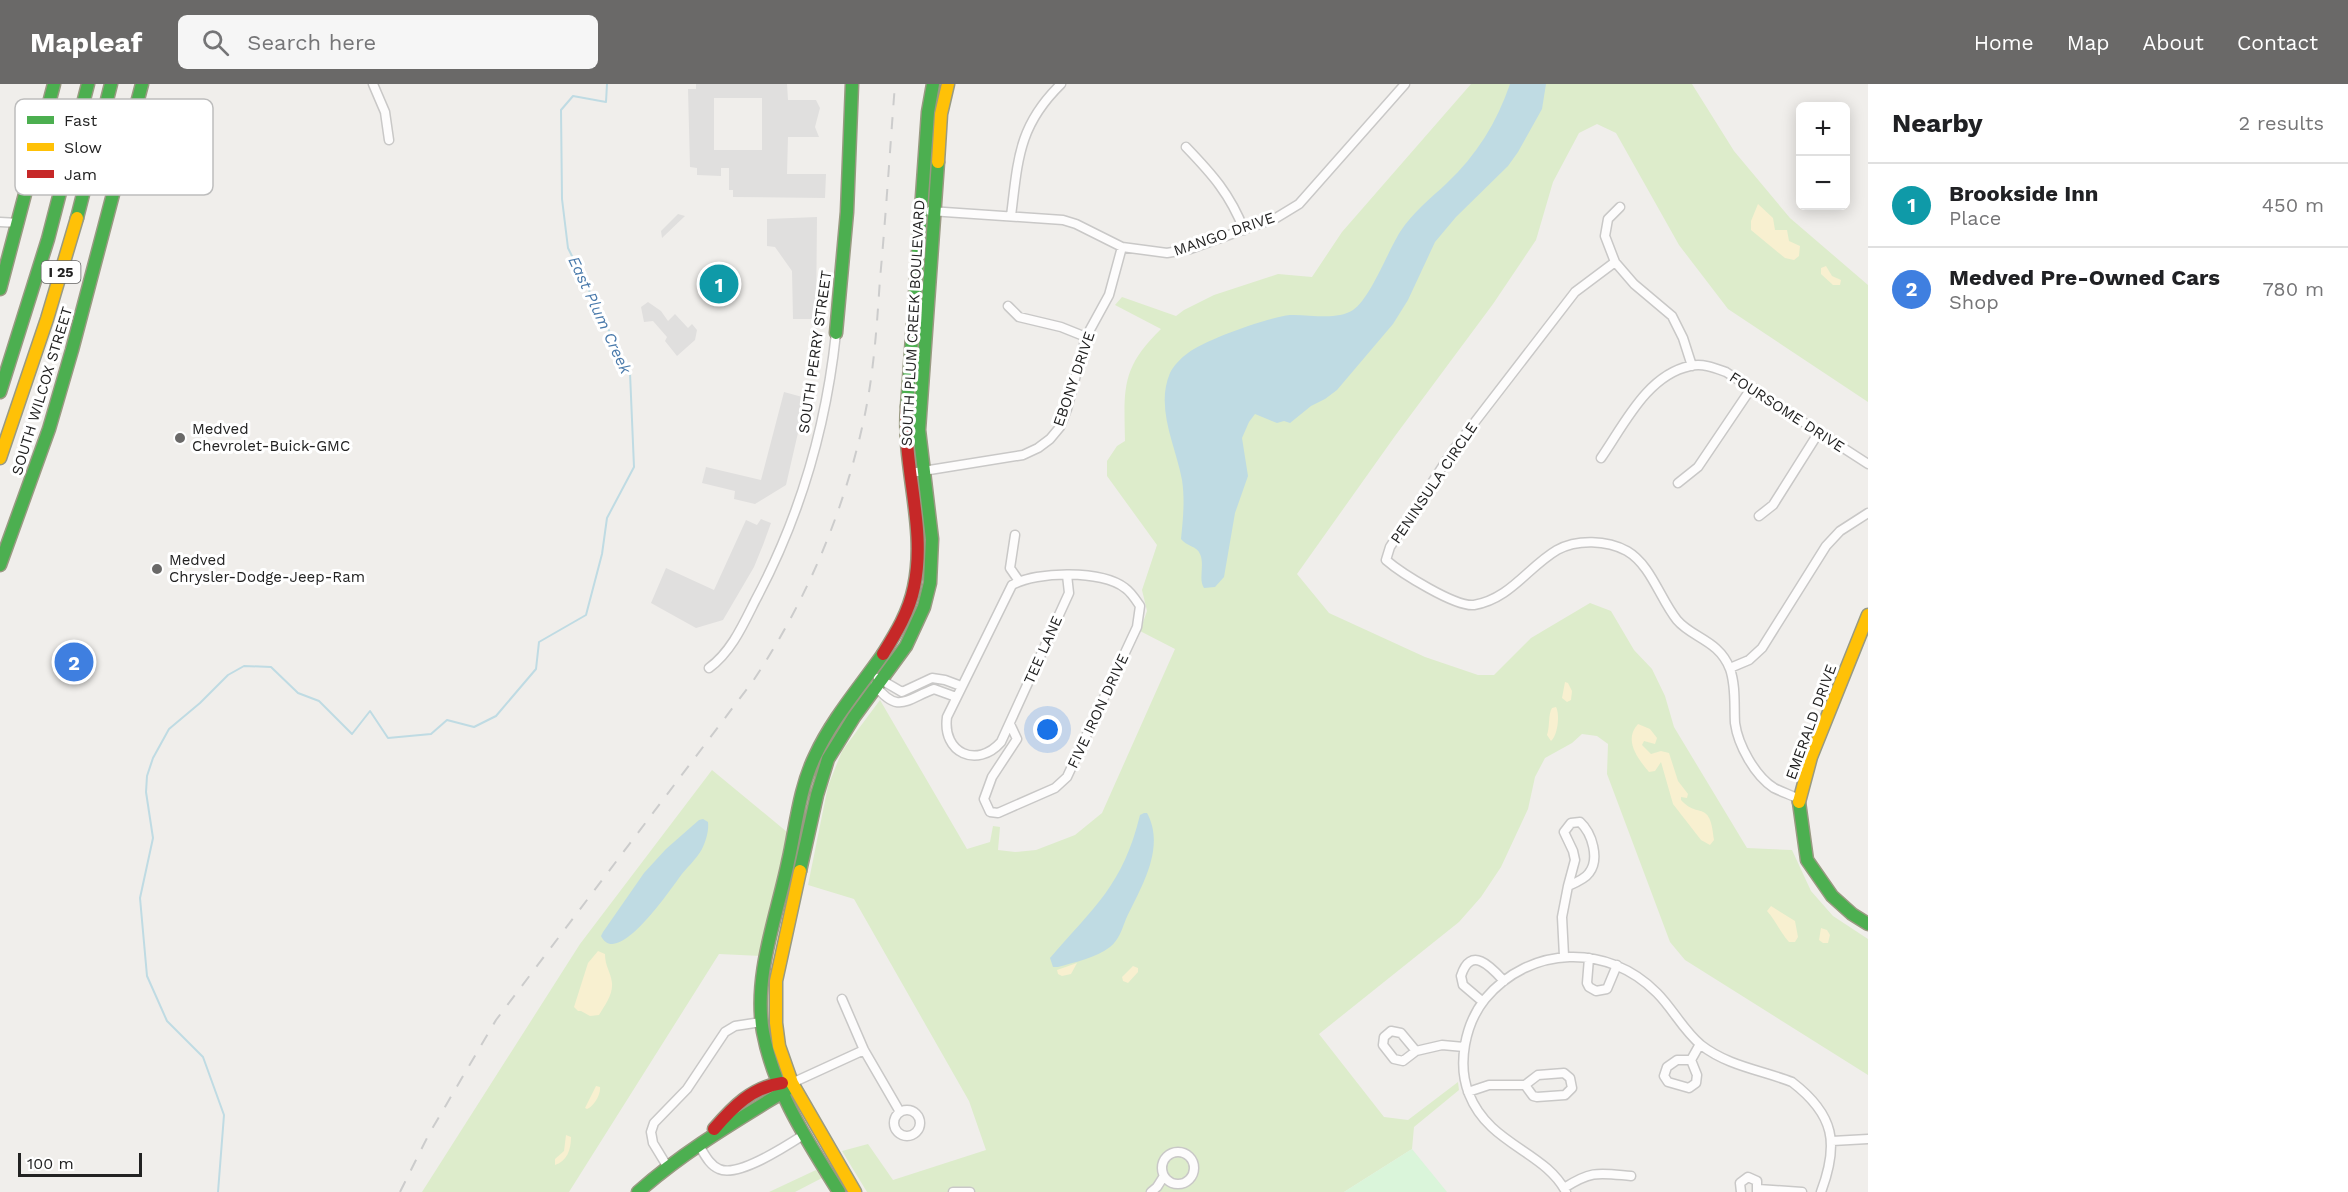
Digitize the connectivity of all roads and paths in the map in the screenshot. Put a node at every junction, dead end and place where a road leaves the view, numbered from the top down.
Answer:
1 (54, 84) edge
2 (88, 84) edge
3 (111, 84) edge
4 (142, 84) edge
5 (373, 84) edge
6 (852, 84) edge
7 (933, 84) edge
8 (948, 84) edge
9 (1061, 84) edge
10 (1405, 84) edge
11 (50, 99) edge
12 (85, 99) edge
13 (107, 99) edge
14 (138, 99) edge
15 (389, 140) dead end
16 (1186, 147) dead end
17 (26, 195) edge
18 (60, 195) edge
19 (82, 195) edge
20 (113, 195) edge
21 (1620, 207) dead end
22 (920, 211) junction
23 (934, 212) junction
24 (1011, 216) junction
25 (0, 222) edge
26 (19, 223) junction
27 (1244, 230) junction
28 (1122, 247) junction
29 (1615, 262) junction
30 (0, 289) edge
31 (1008, 306) dead end
32 (836, 333) joint
33 (1086, 337) junction
34 (1692, 366) junction
35 (1752, 387) junction
36 (0, 392) edge
37 (1820, 432) junction
38 (0, 458) edge
39 (1601, 458) dead end
40 (1868, 464) edge
41 (922, 471) junction
42 (908, 473) junction
43 (1678, 483) dead end
44 (1868, 513) edge
45 (1759, 516) dead end
46 (1015, 535) dead end
47 (0, 565) edge
48 (1067, 575) junction
49 (1019, 581) junction
50 (1868, 615) edge
51 (709, 668) dead end
52 (1730, 668) junction
53 (869, 674) junction
54 (880, 684) junction
55 (961, 686) junction
56 (956, 697) junction
57 (1010, 724) junction
58 (1799, 799) junction
59 (1568, 886) junction
60 (1868, 924) edge
61 (1564, 956) junction
62 (1590, 958) junction
63 (1617, 965) junction
64 (1504, 981) junction
65 (842, 999) dead end
66 (1483, 1002) junction
67 (761, 1022) junction
68 (1700, 1044) junction
69 (1464, 1047) junction
70 (864, 1050) junction
71 (1416, 1051) dead end
72 (1691, 1060) dead end
73 (792, 1083) junction
74 (1525, 1085) junction
75 (779, 1089) junction
76 (1468, 1092) junction
77 (900, 1112) dead end
78 (805, 1134) junction
79 (1868, 1139) edge
80 (1832, 1141) junction
81 (698, 1144) junction
82 (667, 1166) junction
83 (1164, 1176) junction
84 (1631, 1176) dead end
85 (1178, 1184) junction
86 (1565, 1190) edge
87 (1757, 1190) edge
88 (638, 1192) edge
89 (839, 1192) edge
90 (855, 1192) edge
91 (953, 1192) edge
92 (969, 1192) edge
93 (1151, 1192) edge
94 (1170, 1192) edge
95 (1741, 1192) edge
96 (1802, 1192) edge
97 (1821, 1192) edge

1 - 11 main road
2 - 12 main road, I 25
3 - 13 main road, I 25
4 - 14 main road, SOUTH WILCOX STREET
5 - 15 street
6 - 32 main road, SOUTH PERRY STREET
7 - 22 main road, SOUTH PLUM CREEK BOULEVARD
8 - 23 main road, SOUTH PLUM CREEK BOULEVARD
9 - 24 street
10 - 27 street, MANGO DRIVE
16 - 27 street
17 - 26 main road
18 - 36 main road, I 25
19 - 38 main road, I 25
20 - 47 main road, SOUTH WILCOX STREET
21 - 29 street
22 - 23 street, MANGO DRIVE
22 - 42 main road, SOUTH PLUM CREEK BOULEVARD
23 - 24 street, MANGO DRIVE
23 - 41 main road, SOUTH PLUM CREEK BOULEVARD
24 - 28 street, MANGO DRIVE
25 - 26 street
26 - 30 main road
27 - 28 street, MANGO DRIVE
28 - 33 street, EBONY DRIVE
29 - 34 street
29 - 52 street, PENINSULA CIRCLE
31 - 33 street
32 - 51 street, SOUTH PERRY STREET
33 - 41 street, EBONY DRIVE
34 - 35 street, FOURSOME DRIVE
34 - 39 street
35 - 37 street, FOURSOME DRIVE
35 - 43 street
37 - 40 street, FOURSOME DRIVE
37 - 45 street
41 - 42 street, EBONY DRIVE
41 - 54 main road, SOUTH PLUM CREEK BOULEVARD
42 - 53 main road, SOUTH PLUM CREEK BOULEVARD
44 - 52 street
46 - 49 street
48 - 49 street
48 - 57 street, TEE LANE
48 - 57 street, FIVE IRON DRIVE
49 - 55 street
50 - 58 main road, EMERALD DRIVE
52 - 58 street, PENINSULA CIRCLE
53 - 54 street
53 - 67 main road, SOUTH PLUM CREEK BOULEVARD
54 - 55 street
54 - 56 street
54 - 73 main road, SOUTH PLUM CREEK BOULEVARD
55 - 56 street
56 - 57 street, TEE LANE
58 - 60 main road, EMERALD DRIVE
59 - 59 street
59 - 61 street
61 - 62 street
61 - 64 street
62 - 63 street
62 - 63 street
63 - 68 street
64 - 66 street
64 - 66 street
65 - 70 street
66 - 69 street
67 - 75 main road, SOUTH PLUM CREEK BOULEVARD
67 - 82 street
68 - 72 street
68 - 80 street
69 - 71 street
69 - 76 street
70 - 73 street
70 - 77 street
73 - 75 main road
73 - 90 main road, SOUTH PLUM CREEK BOULEVARD
74 - 74 street
74 - 76 street
75 - 78 main road, SOUTH PLUM CREEK BOULEVARD
75 - 81 main road
76 - 86 street
78 - 81 street
78 - 89 main road, SOUTH PLUM CREEK BOULEVARD
79 - 80 street
80 - 97 street
81 - 82 main road
82 - 88 main road
83 - 85 street
83 - 85 street
83 - 93 street
84 - 86 street
85 - 94 street
87 - 95 street
87 - 96 street
91 - 92 street

